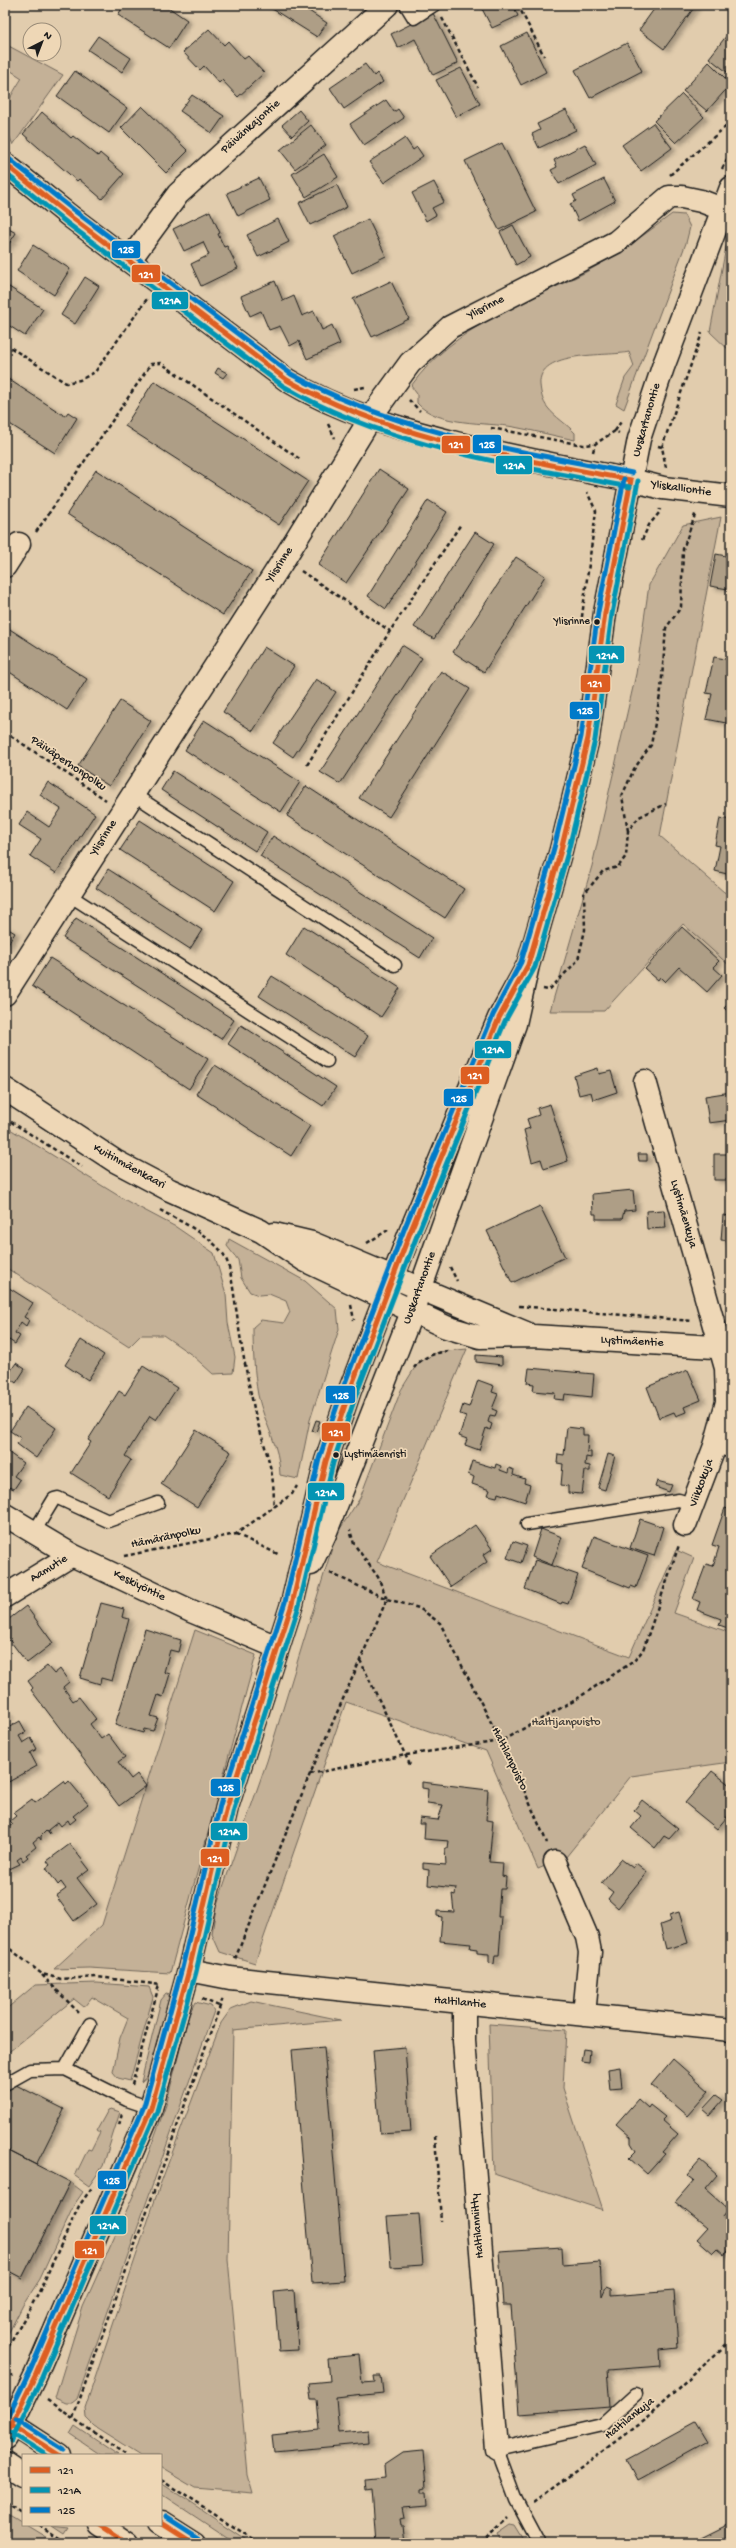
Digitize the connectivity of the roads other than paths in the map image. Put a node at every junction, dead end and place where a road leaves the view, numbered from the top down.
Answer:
1 (387, 5) edge
2 (406, 5) edge
3 (436, 8) edge
4 (5, 164) edge
5 (731, 188) edge
6 (722, 209) junction
7 (129, 261) junction
8 (370, 419) junction
9 (632, 480) junction
10 (731, 496) edge
11 (19, 544) road end
12 (5, 566) edge
13 (127, 802) junction
14 (69, 894) junction
15 (395, 965) dead end
16 (528, 965) junction
17 (5, 994) edge
18 (327, 1061) dead end
19 (645, 1082) dead end
20 (5, 1089) edge
21 (261, 1231) junction
22 (393, 1276) junction
23 (421, 1287) junction
24 (384, 1299) junction
25 (412, 1312) junction
26 (533, 1336) junction
27 (726, 1348) edge
28 (723, 1449) edge
29 (158, 1503) dead end
30 (694, 1505) junction
31 (5, 1515) edge
32 (527, 1524) dead end
33 (685, 1525) road end
34 (34, 1532) junction
35 (72, 1555) junction
36 (5, 1596) edge
37 (292, 1604) junction
38 (277, 1647) junction
39 (556, 1862) road end
40 (189, 1970) junction
41 (464, 2003) junction
42 (584, 2015) junction
43 (90, 2024) road end
44 (731, 2030) edge
45 (65, 2069) junction
46 (5, 2084) edge
47 (151, 2108) junction
48 (636, 2394) dead end
49 (7, 2428) edge
50 (496, 2449) junction
51 (57, 2454) edge
52 (5, 2463) edge
53 (22, 2474) edge
54 (162, 2523) edge
55 (102, 2526) edge
56 (127, 2543) edge
57 (194, 2543) edge
58 (539, 2543) edge

1 - 7 street, Päivänkajontie
2 - 3 lane
4 - 7 street, Yliskalliontie
5 - 6 street, Uuskartanontie
6 - 8 street, Ylisrinne
6 - 9 street, Uuskartanontie
7 - 8 street, Yliskalliontie
8 - 9 street, Yliskalliontie
8 - 13 street, Ylisrinne
9 - 10 street, Yliskalliontie
9 - 16 street, Uuskartanontie
11 - 12 street
13 - 14 street, Ylisrinne
13 - 15 lane
14 - 17 street, Ylisrinne
14 - 18 lane
16 - 22 street, Uuskartanontie
16 - 23 street, Uuskartanontie
19 - 27 street, Lystimäenkuja
20 - 21 street, Kuitinmäenkaari
21 - 22 street, Kuitinmäenkaari
21 - 24 street, Kuitinmäenkaari
22 - 23 street, Lystimäentie
22 - 24 street, Uuskartanontie
23 - 25 street, Uuskartanontie
23 - 26 street, Lystimäentie
24 - 25 street, Lystimäentie
24 - 37 street, Uuskartanontie
25 - 26 street, Lystimäentie
25 - 37 street, Uuskartanontie
26 - 27 street, Lystimäentie
27 - 28 street, Viikkokuja
28 - 30 street, Viikkokuja
29 - 34 lane
30 - 32 lane
30 - 33 street, Viikkokuja
31 - 34 street, Keskiyöntie
34 - 35 street, Keskiyöntie
35 - 36 street, Aamutie
35 - 38 street, Keskiyöntie
37 - 38 street, Uuskartanontie
38 - 40 street, Uuskartanontie
39 - 42 street
40 - 41 street, Haltilantie
40 - 47 street, Uuskartanontie
41 - 42 street, Haltilantie
41 - 50 street, Haltilanniitty
42 - 44 street, Haltilantie
43 - 45 lane
45 - 46 lane
45 - 47 lane
47 - 49 street, Uuskartanontie
48 - 50 lane
49 - 51 street
50 - 58 lane
52 - 53 street
54 - 57 street
55 - 56 street

